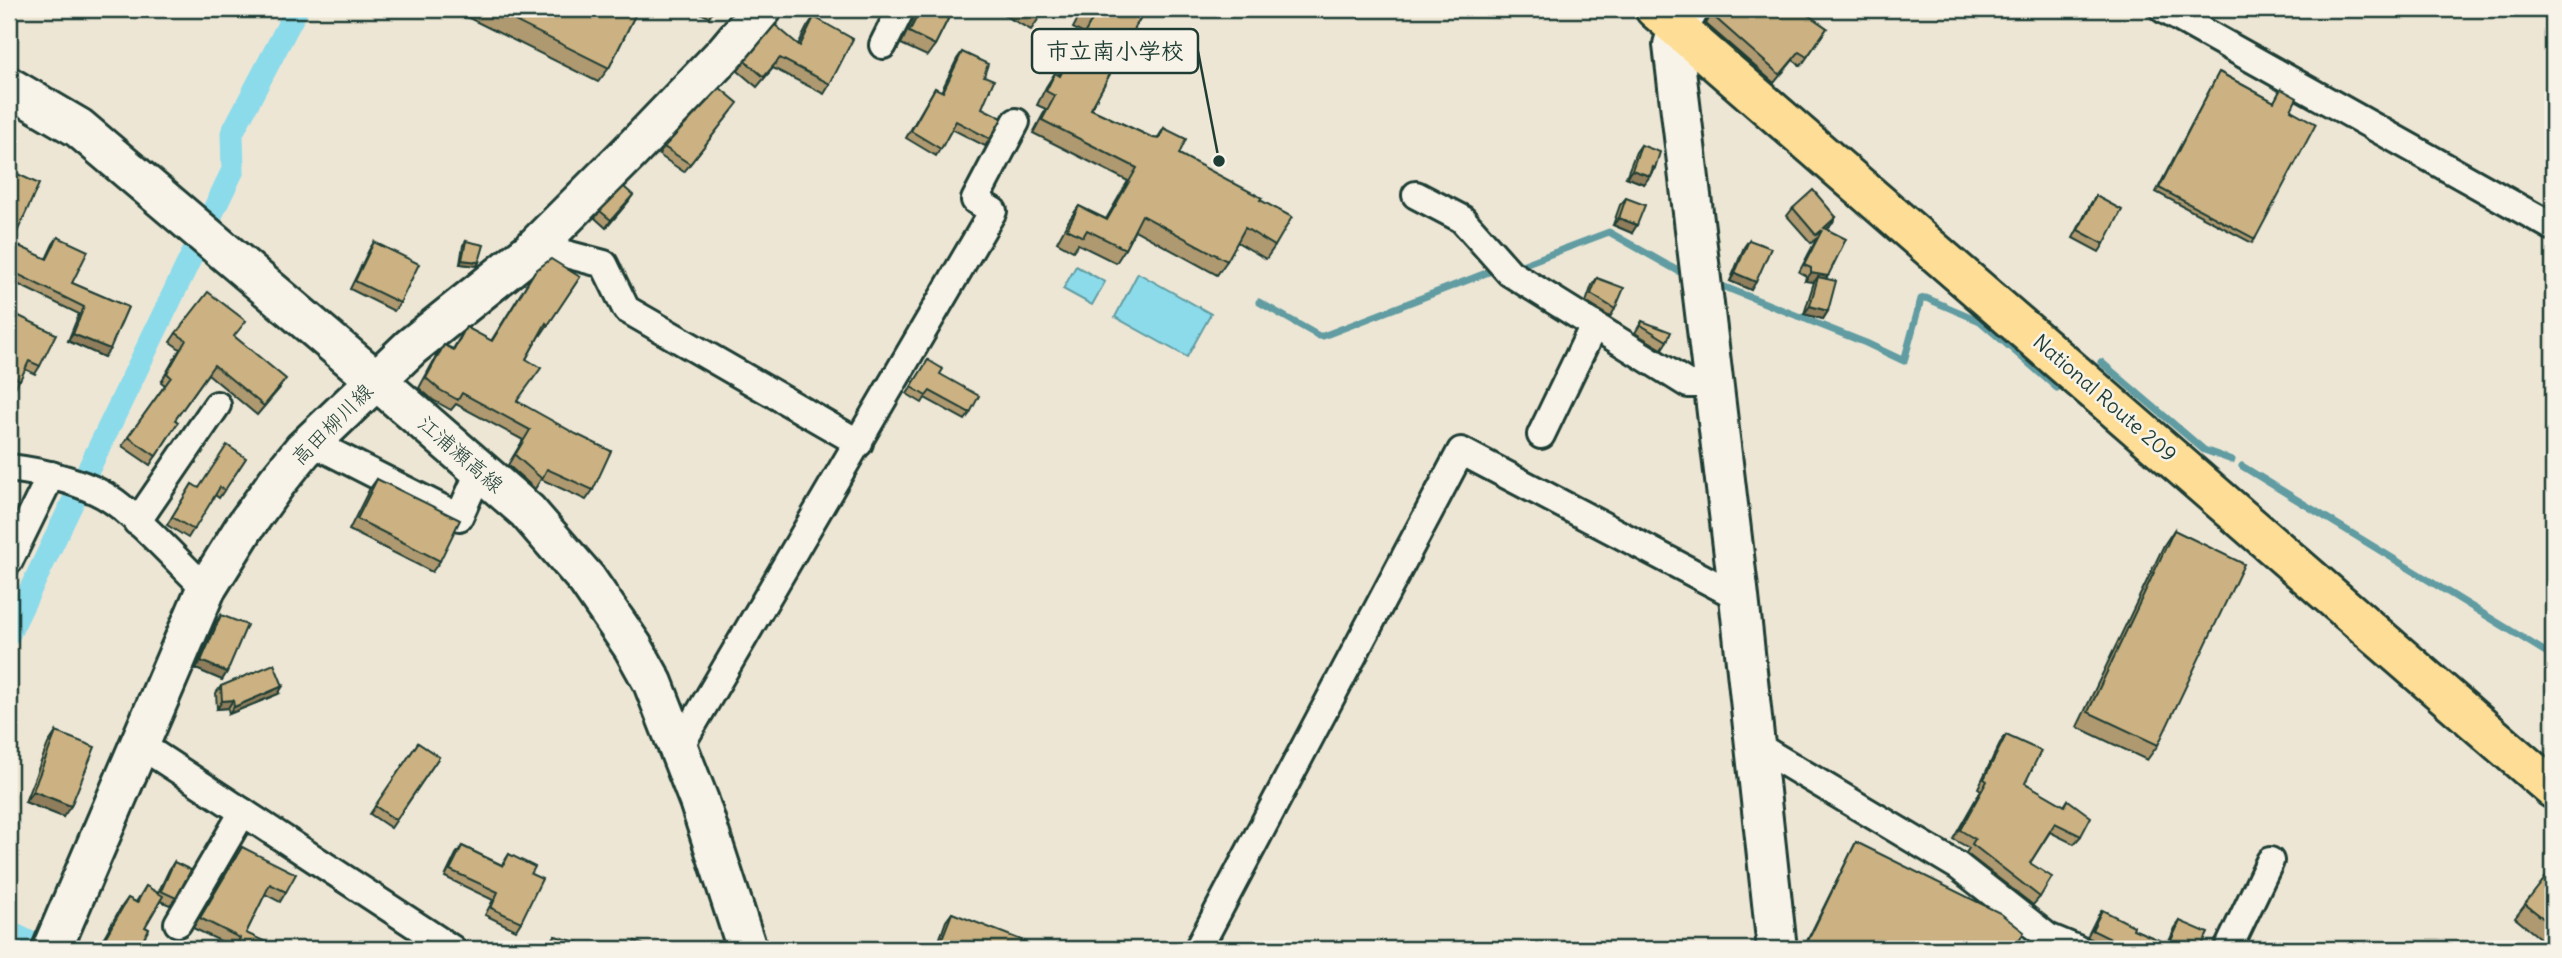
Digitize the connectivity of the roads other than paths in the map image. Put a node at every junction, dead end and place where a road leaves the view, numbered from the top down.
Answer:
1 (762, 9) edge
2 (901, 9) edge
3 (2163, 9) edge
4 (1674, 15) edge
5 (883, 45) dead end
6 (9, 87) edge
7 (1016, 122) dead end
8 (1416, 195) dead end
9 (2553, 227) edge
10 (532, 250) junction
11 (1594, 325) junction
12 (376, 380) junction
13 (1713, 384) junction
14 (217, 405) dead end
15 (1541, 435) dead end
16 (311, 442) junction
17 (859, 443) junction
18 (9, 468) edge
19 (480, 470) junction
20 (44, 473) junction
21 (128, 514) junction
22 (9, 561) edge
23 (206, 589) junction
24 (1739, 597) junction
25 (1754, 744) junction
26 (679, 747) junction
27 (154, 753) junction
28 (2553, 789) edge
29 (243, 812) junction
30 (2270, 862) dead end
31 (178, 923) dead end
32 (59, 935) edge
33 (452, 949) edge
34 (747, 949) edge
35 (1199, 949) edge
36 (1777, 949) edge
37 (2077, 949) edge
38 (2228, 949) edge

1 - 10 main road, 高田柳川線
2 - 5 street
3 - 9 street
4 - 13 main road
4 - 28 highway, National Route 209
6 - 12 main road, 江浦瀬高線
7 - 17 street
8 - 11 street
10 - 12 main road, 高田柳川線
10 - 17 street
11 - 13 street
11 - 15 street
12 - 16 main road, 高田柳川線
12 - 19 main road, 江浦瀬高線
13 - 24 main road
14 - 21 street
16 - 19 street
16 - 23 main road, 高田柳川線
17 - 26 street
18 - 20 street
19 - 26 main road, 江浦瀬高線
20 - 21 street
20 - 22 street
21 - 23 street
23 - 27 main road, 高田柳川線
24 - 25 main road
24 - 35 street
25 - 36 main road
25 - 37 street
26 - 34 main road, 江浦瀬高線
27 - 29 street
27 - 32 main road, 高田柳川線
29 - 31 street
29 - 33 street
30 - 38 street

